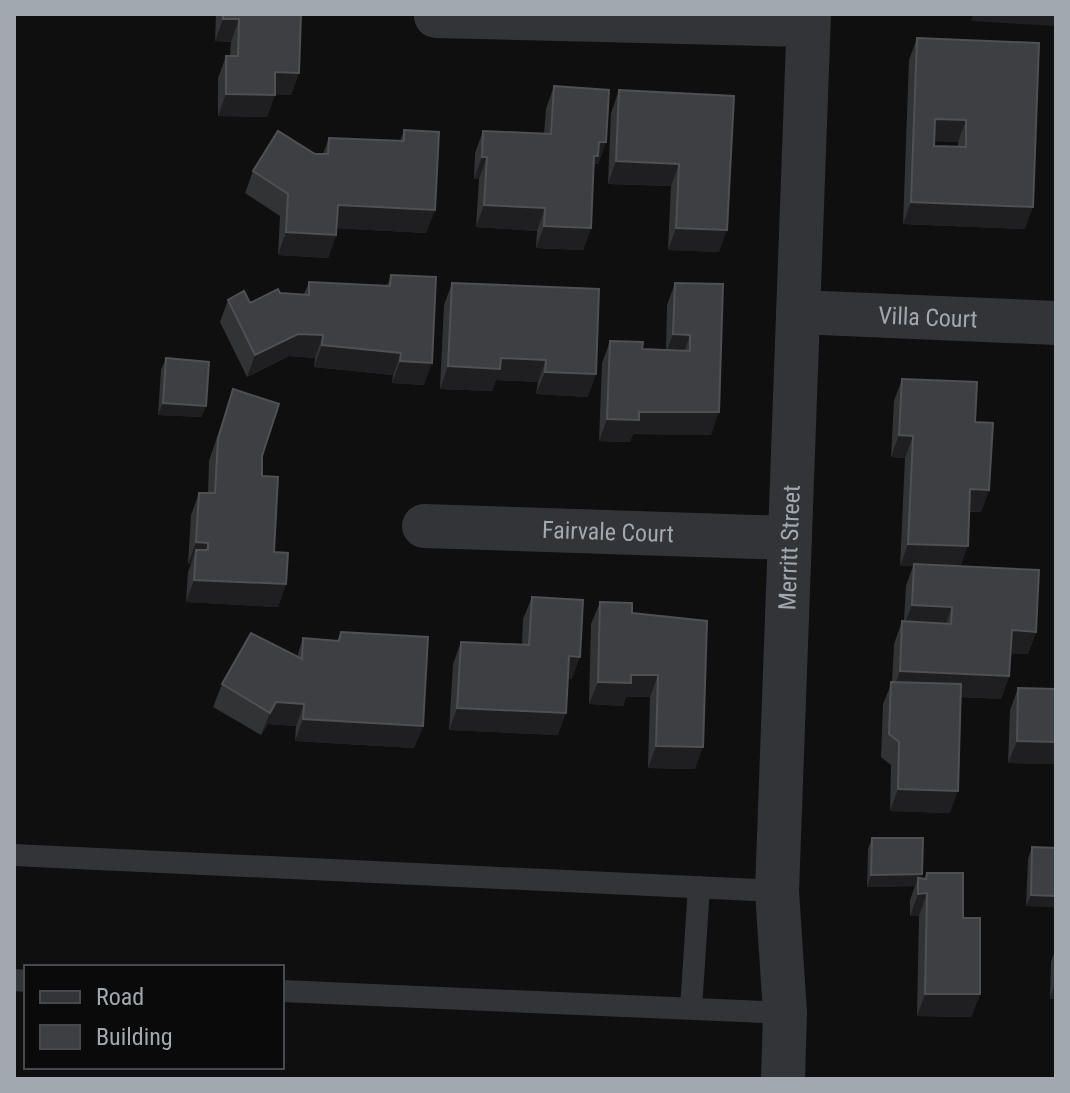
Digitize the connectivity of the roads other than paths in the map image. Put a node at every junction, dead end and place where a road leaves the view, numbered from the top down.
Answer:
1 (436, 16) dead end
2 (808, 20) edge
3 (798, 312) junction
4 (1056, 323) edge
5 (424, 526) dead end
6 (790, 538) junction
7 (14, 855) edge
8 (699, 887) junction
9 (777, 891) junction
10 (284, 991) edge
11 (691, 1008) junction
12 (785, 1013) junction
13 (783, 1079) edge

1 - 2 street
2 - 3 street, Merritt Street
3 - 4 street, Villa Court
3 - 6 street, Merritt Street
5 - 6 street, Fairvale Court
6 - 9 street, Merritt Street
7 - 8 lane
8 - 9 lane
8 - 11 lane
9 - 12 street, Merritt Street
10 - 11 lane
11 - 12 lane
12 - 13 street, Merritt Street

